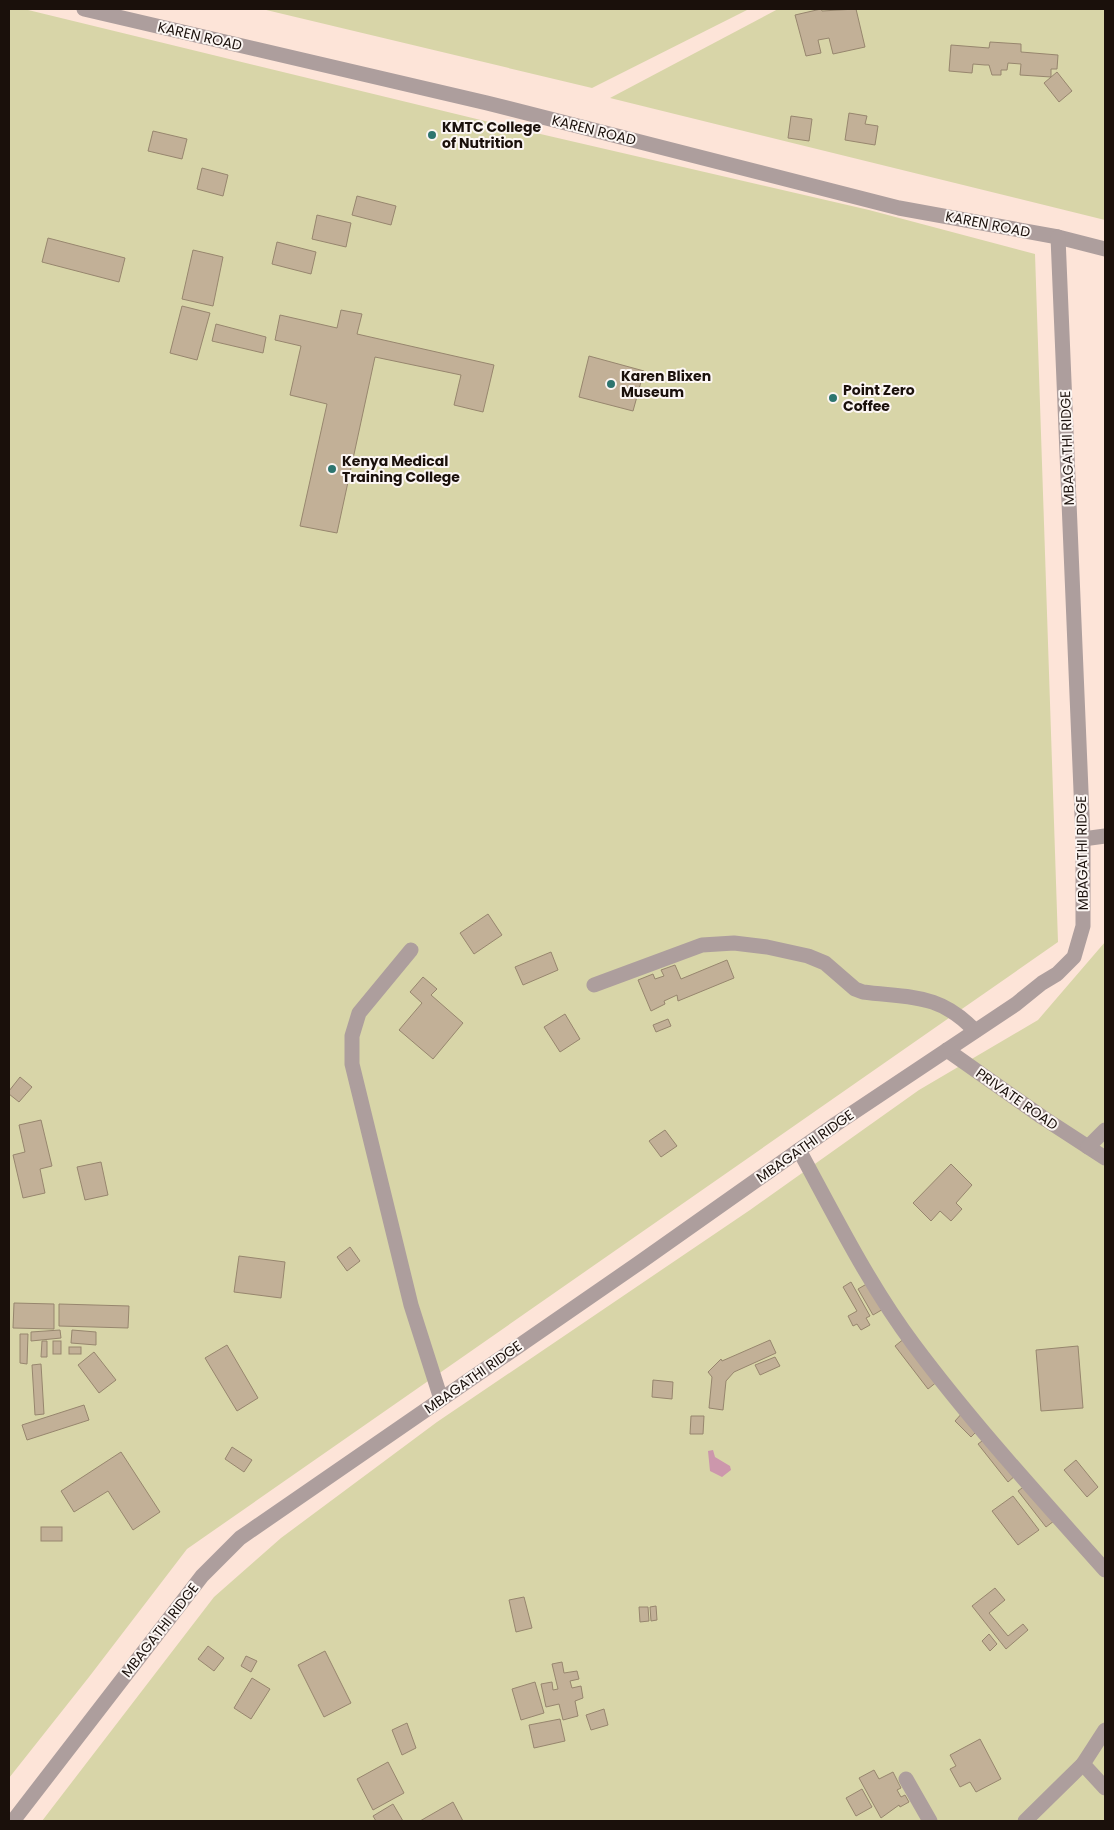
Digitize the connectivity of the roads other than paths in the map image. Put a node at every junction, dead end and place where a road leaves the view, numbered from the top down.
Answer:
1 (84, 9) edge
2 (1058, 237) junction
3 (1105, 248) edge
4 (1105, 836) edge
5 (1083, 839) junction
6 (411, 950) dead end
7 (594, 985) dead end
8 (975, 1031) junction
9 (947, 1050) junction
10 (1105, 1130) edge
11 (1088, 1147) junction
12 (799, 1150) junction
13 (1105, 1158) edge
14 (441, 1399) junction
15 (1105, 1570) edge
16 (1105, 1730) edge
17 (1083, 1764) junction
18 (906, 1779) dead end
19 (1105, 1788) edge
20 (13, 1821) edge
21 (930, 1821) edge
22 (1025, 1821) edge

1 - 2 street, KAREN ROAD
2 - 3 street, KAREN ROAD
2 - 5 street, MBAGATHI RIDGE
4 - 5 street
5 - 8 street, MBAGATHI RIDGE
6 - 14 street
7 - 8 street
8 - 9 street, MBAGATHI RIDGE
9 - 11 street, PRIVATE ROAD
9 - 12 street, MBAGATHI RIDGE
10 - 11 street
11 - 13 street, PRIVATE ROAD
12 - 14 street, MBAGATHI RIDGE
12 - 15 street
14 - 20 street, MBAGATHI RIDGE
16 - 17 street
17 - 19 street
17 - 22 street
18 - 21 street

